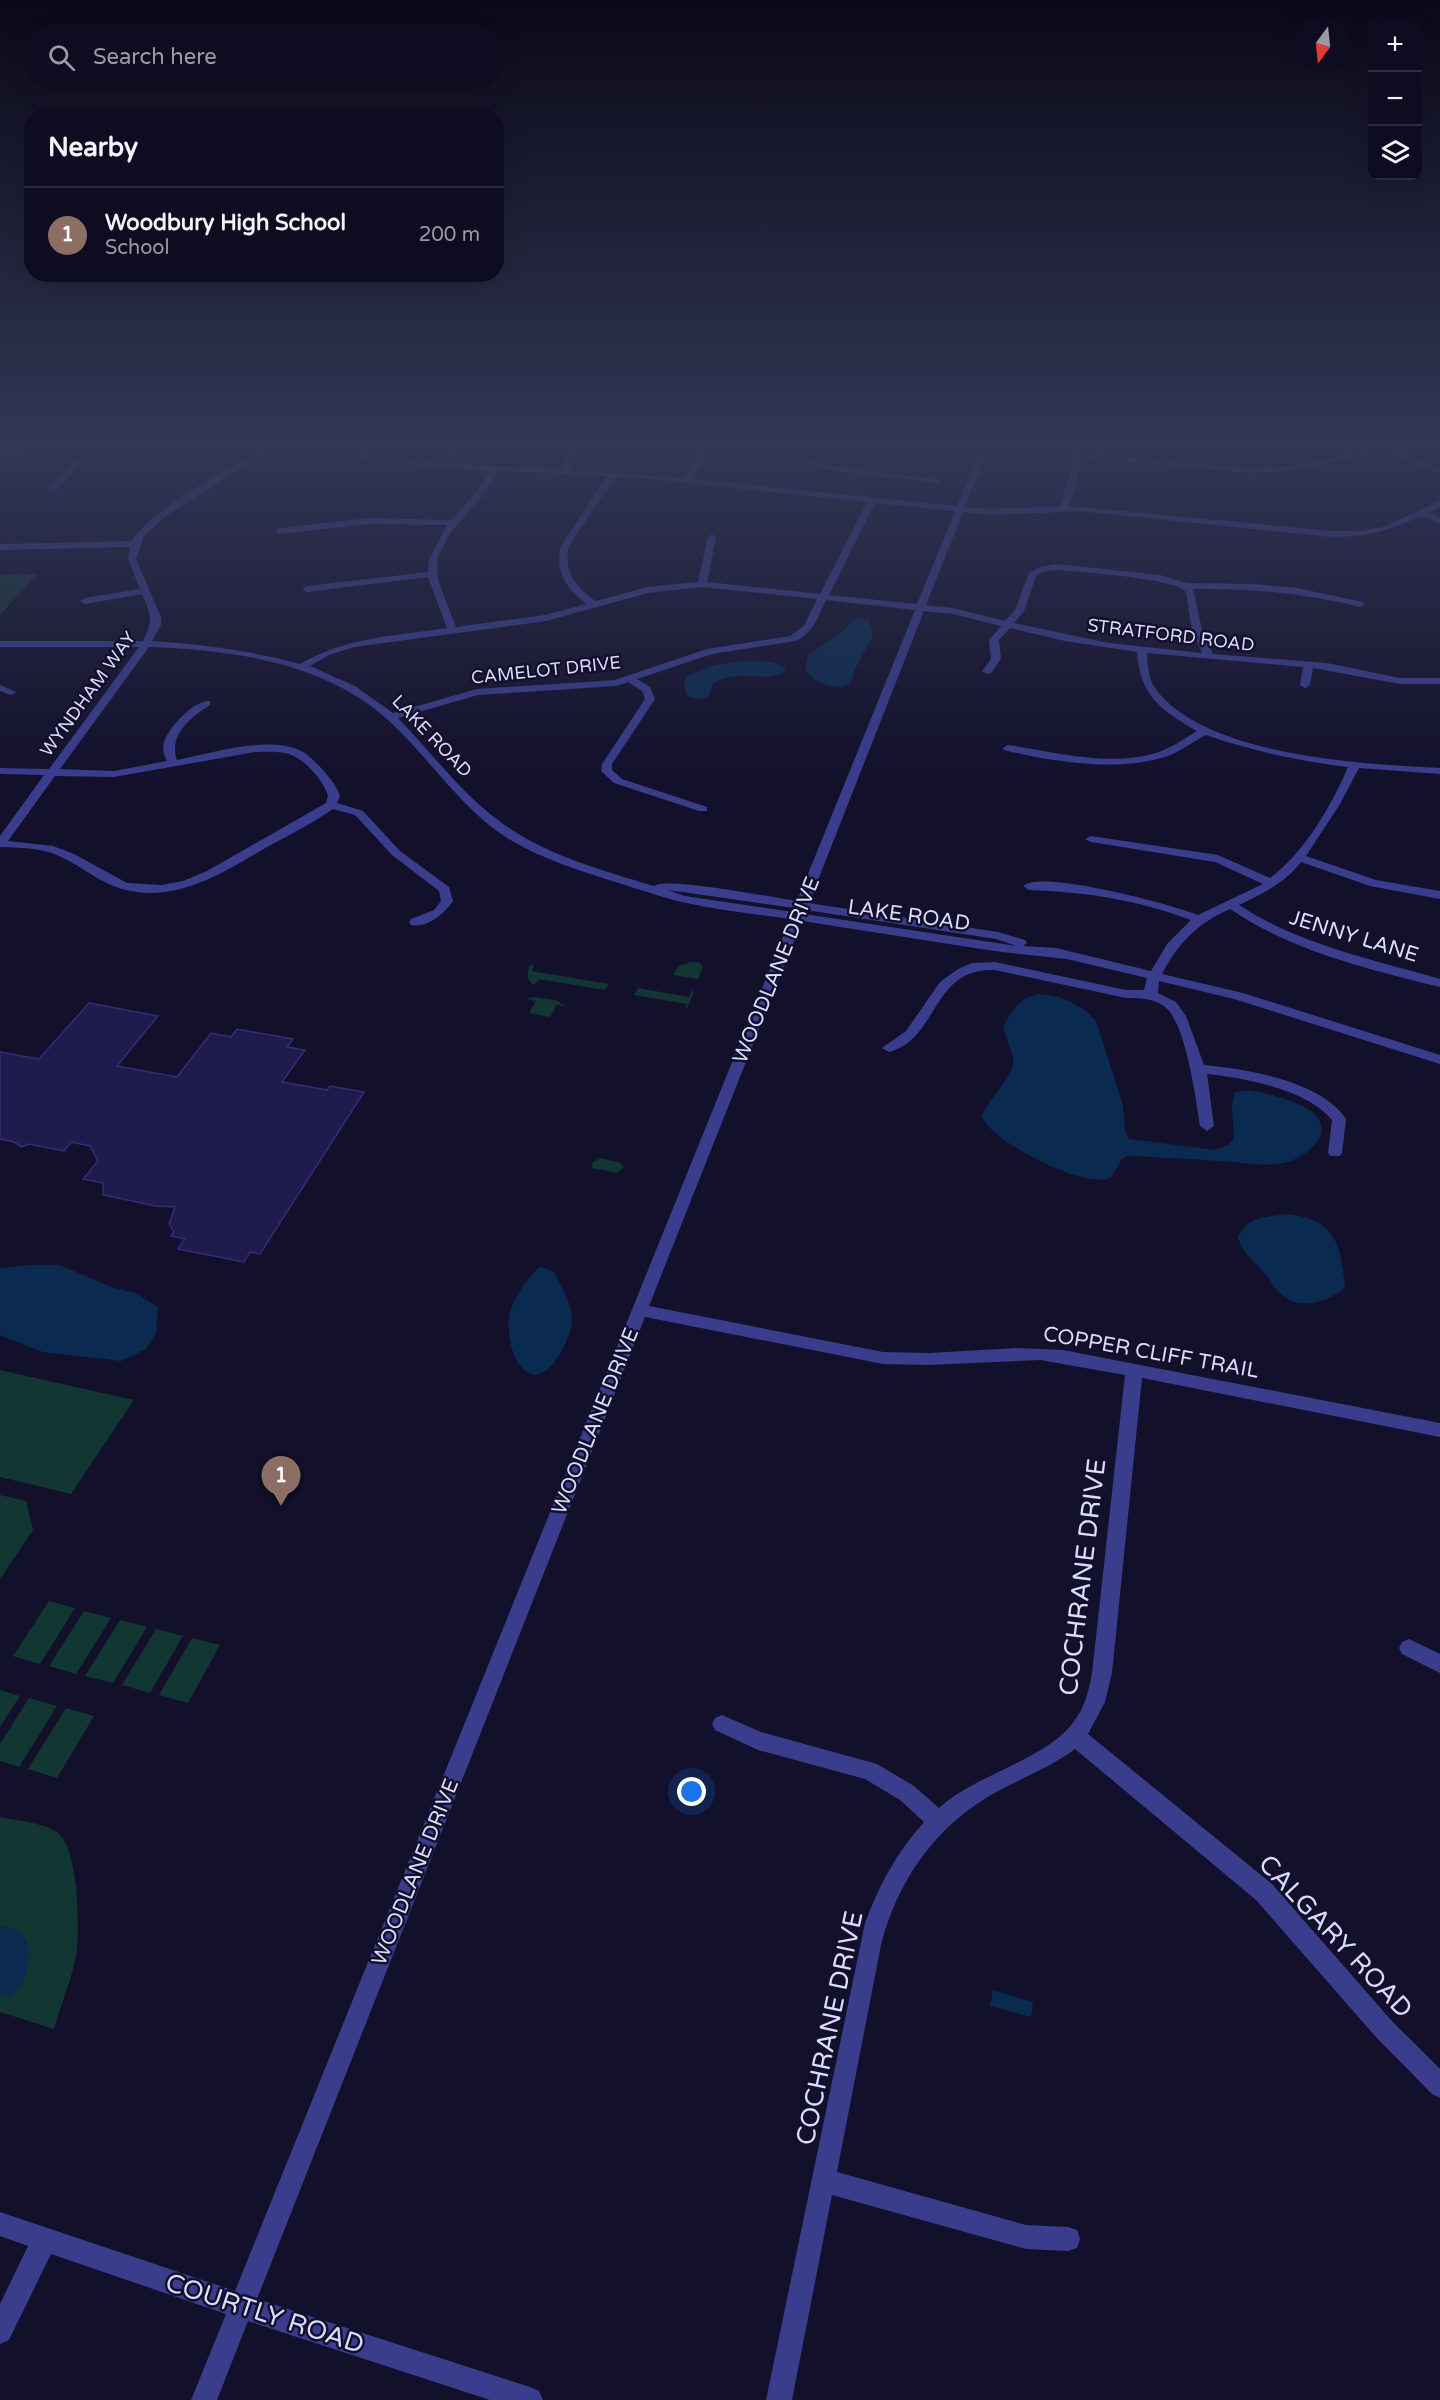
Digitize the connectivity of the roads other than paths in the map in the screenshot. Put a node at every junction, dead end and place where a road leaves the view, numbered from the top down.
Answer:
1 (133, 554) edge
2 (435, 554) edge
3 (562, 554) edge
4 (708, 554) edge
5 (846, 554) edge
6 (942, 554) edge
7 (431, 574) junction
8 (702, 584) junction
9 (1187, 586) junction
10 (307, 589) dead end
11 (144, 591) junction
12 (824, 596) junction
13 (85, 601) dead end
14 (1360, 604) dead end
15 (595, 605) junction
16 (921, 607) junction
17 (1007, 623) junction
18 (452, 630) junction
19 (146, 644) junction
20 (2, 646) edge
21 (1142, 650) junction
22 (1209, 657) junction
23 (1309, 664) junction
24 (301, 667) junction
25 (987, 671) dead end
26 (630, 679) junction
27 (1440, 681) edge
28 (1305, 685) dead end
29 (0, 688) edge
30 (11, 692) dead end
31 (206, 703) dead end
32 (391, 717) junction
33 (1204, 731) junction
34 (1008, 748) dead end
35 (174, 764) junction
36 (1355, 764) junction
37 (0, 771) edge
38 (1440, 771) edge
39 (51, 773) junction
40 (331, 805) junction
41 (703, 809) dead end
42 (1091, 839) dead end
43 (0, 844) edge
44 (1299, 858) junction
45 (1271, 883) junction
46 (1029, 886) dead end
47 (1440, 895) edge
48 (1229, 903) junction
49 (799, 911) junction
50 (1198, 919) junction
51 (415, 921) dead end
52 (1156, 974) junction
53 (1440, 983) edge
54 (1151, 994) junction
55 (890, 1048) dead end
56 (1440, 1060) edge
57 (1199, 1069) junction
58 (1207, 1126) dead end
59 (1335, 1154) dead end
60 (639, 1310) junction
61 (1134, 1370) junction
62 (1440, 1430) edge
63 (1409, 1648) dead end
64 (1440, 1664) edge
65 (722, 1724) dead end
66 (1075, 1736) junction
67 (939, 1821) junction
68 (1440, 2086) edge
69 (824, 2181) junction
70 (0, 2224) edge
71 (45, 2239) junction
72 (1068, 2239) dead end
73 (242, 2306) junction
74 (0, 2331) edge
75 (204, 2400) edge
76 (530, 2400) edge
77 (779, 2400) edge

1 - 11 street, WYNDHAM WAY
2 - 7 street
3 - 15 street
4 - 8 street
5 - 12 street, CAMELOT DRIVE
6 - 16 street, WOODLANE DRIVE
7 - 10 street
7 - 18 street
8 - 12 street, STRATFORD ROAD
8 - 15 street, STRATFORD ROAD
9 - 14 street
9 - 17 street
9 - 22 street
11 - 13 street
11 - 19 street, WYNDHAM WAY
12 - 16 street, STRATFORD ROAD
12 - 26 street, CAMELOT DRIVE
15 - 18 street, STRATFORD ROAD
16 - 17 street, STRATFORD ROAD
16 - 49 street, WOODLANE DRIVE
17 - 21 street, STRATFORD ROAD
17 - 25 street
18 - 24 street, STRATFORD ROAD
19 - 20 street, LAKE ROAD
19 - 24 street, LAKE ROAD
19 - 39 street, WYNDHAM WAY
21 - 22 street, STRATFORD ROAD
21 - 33 street
22 - 23 street, STRATFORD ROAD
23 - 27 street, STRATFORD ROAD
23 - 28 street
24 - 32 street, LAKE ROAD
26 - 32 street, CAMELOT DRIVE
26 - 41 street
29 - 30 street
31 - 35 street
32 - 49 street, LAKE ROAD
33 - 34 street
33 - 36 street
35 - 39 street
35 - 40 street
36 - 38 street
36 - 44 street
37 - 39 street
39 - 43 street, WYNDHAM WAY
40 - 43 street
40 - 51 street
42 - 45 street
44 - 45 street
44 - 47 street
45 - 48 street
46 - 50 street
48 - 50 street
48 - 53 street, JENNY LANE
49 - 52 street, LAKE ROAD
49 - 60 street, WOODLANE DRIVE
50 - 52 street
52 - 54 street
52 - 56 street, LAKE ROAD
54 - 55 street
54 - 57 street
57 - 58 street
57 - 59 street
60 - 61 street, COPPER CLIFF TRAIL
60 - 73 street, WOODLANE DRIVE
61 - 62 street, COPPER CLIFF TRAIL
61 - 66 street, COCHRANE DRIVE
63 - 64 street
65 - 67 street
66 - 67 street, COCHRANE DRIVE
66 - 68 street, CALGARY ROAD
67 - 69 street, COCHRANE DRIVE
69 - 72 street
69 - 77 street, COCHRANE DRIVE
70 - 71 street, COURTLY ROAD
71 - 73 street, COURTLY ROAD
71 - 74 street
73 - 75 street, WOODLANE DRIVE
73 - 76 street, COURTLY ROAD

